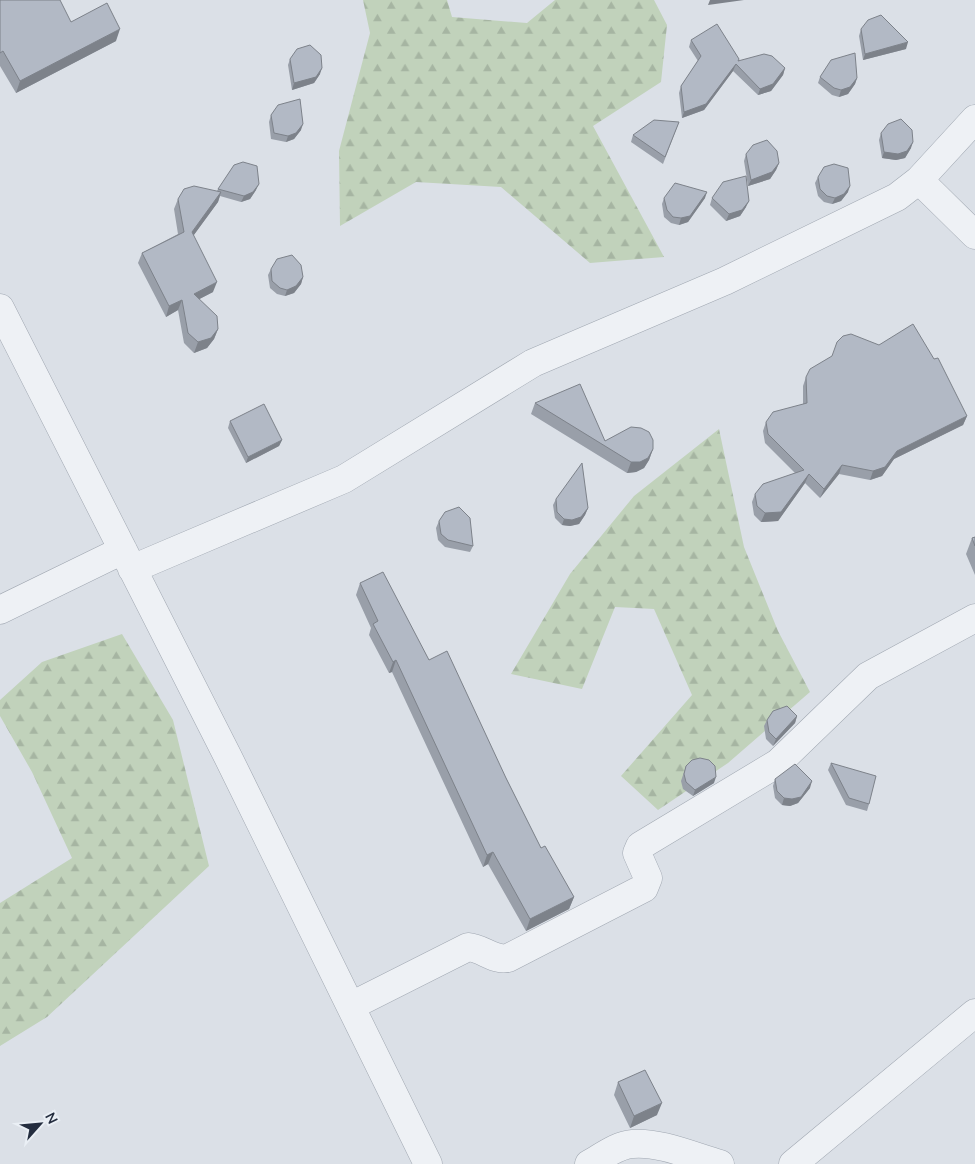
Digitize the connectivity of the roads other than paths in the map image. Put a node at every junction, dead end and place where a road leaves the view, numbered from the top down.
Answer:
1 (975, 119) edge
2 (919, 180) junction
3 (975, 235) edge
4 (0, 308) edge
5 (128, 560) junction
6 (0, 610) edge
7 (975, 618) edge
8 (351, 1006) junction
9 (975, 1013) edge
10 (428, 1164) edge
11 (590, 1164) edge
12 (720, 1164) edge
13 (793, 1164) edge

1 - 2 street
2 - 3 street
2 - 5 street
4 - 5 street
5 - 6 street
5 - 8 street
7 - 8 street
8 - 10 street
9 - 13 street
11 - 12 street

